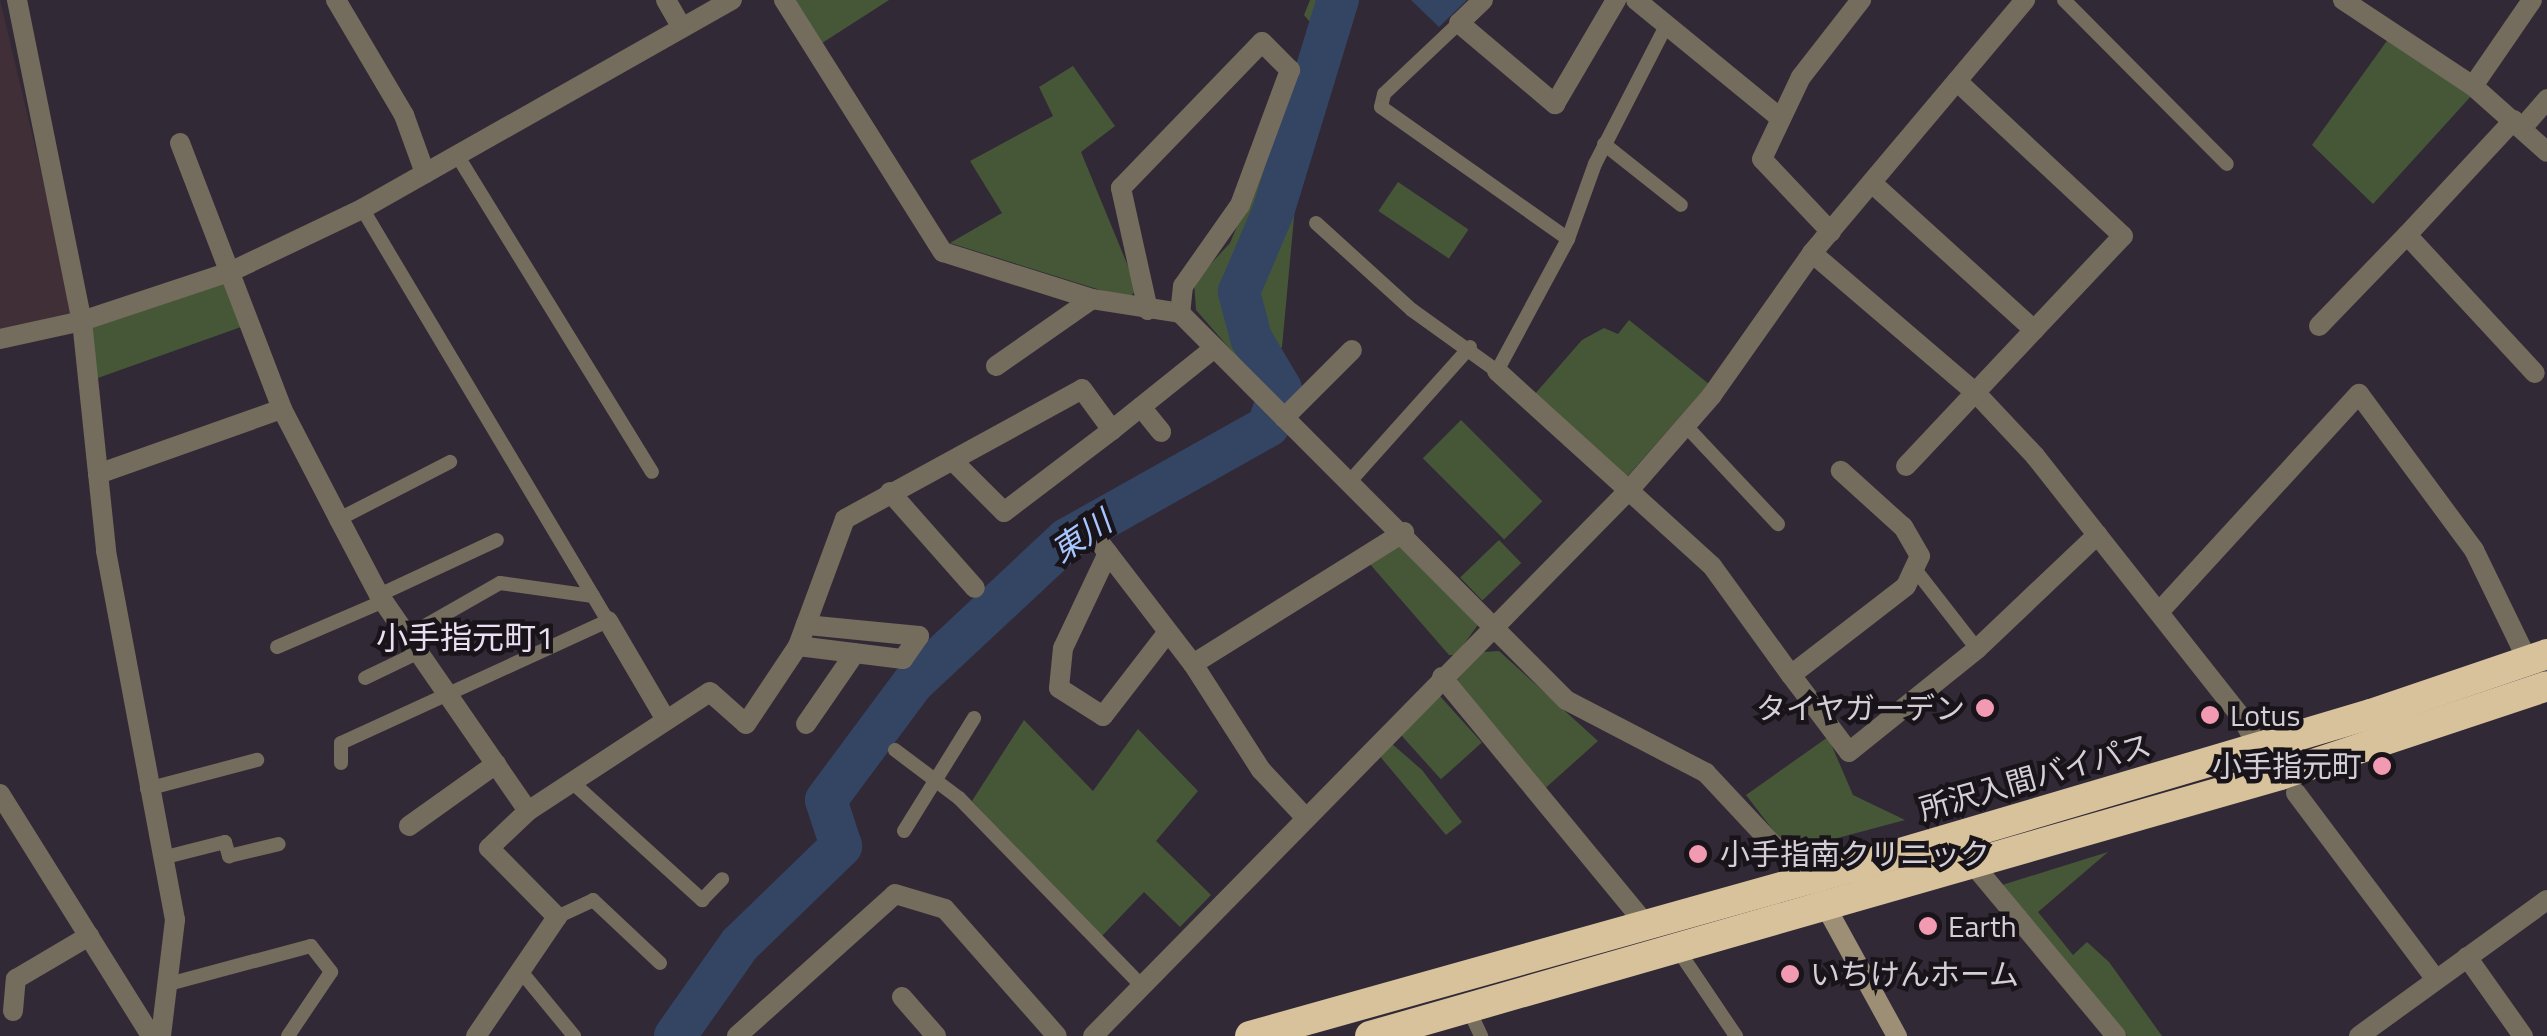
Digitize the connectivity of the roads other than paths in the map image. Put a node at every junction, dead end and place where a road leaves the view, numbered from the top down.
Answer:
1 (17, 0) edge
2 (336, 0) edge
3 (666, 0) edge
4 (732, 0) edge
5 (784, 0) edge
6 (1483, 0) edge
7 (1616, 0) edge
8 (1636, 0) edge
9 (1861, 0) edge
10 (2064, 0) edge
11 (2344, 0) edge
12 (2532, 0) edge
13 (2018, 3) edge
14 (1459, 23) junction
15 (1667, 24) junction
16 (682, 28) junction
17 (1958, 81) junction
18 (2473, 86) junction
19 (2547, 99) edge
20 (1780, 118) junction
21 (2519, 124) junction
22 (180, 143) dead end
23 (1604, 144) junction
24 (2547, 152) edge
25 (457, 155) junction
26 (2227, 164) dead end
27 (425, 173) junction
28 (1872, 183) junction
29 (1681, 205) dead end
30 (362, 209) junction
31 (1316, 223) dead end
32 (1831, 232) junction
33 (2407, 235) junction
34 (1568, 240) junction
35 (1812, 253) junction
36 (232, 270) junction
37 (1092, 299) junction
38 (1148, 310) junction
39 (1180, 313) junction
40 (82, 321) junction
41 (2319, 326) dead end
42 (2034, 330) junction
43 (0, 340) edge
44 (1470, 347) junction
45 (1212, 350) junction
46 (1352, 350) dead end
47 (996, 366) dead end
48 (1497, 371) junction
49 (2535, 373) dead end
50 (1975, 392) junction
51 (1142, 407) junction
52 (282, 409) junction
53 (1284, 418) junction
54 (1684, 425) junction
55 (1112, 430) junction
56 (1160, 432) dead end
57 (953, 461) junction
58 (450, 462) dead end
59 (1906, 466) dead end
60 (1841, 471) dead end
61 (652, 472) dead end
62 (98, 474) junction
63 (1352, 479) junction
64 (1631, 488) junction
65 (890, 492) junction
66 (340, 519) junction
67 (1778, 524) dead end
68 (1404, 532) junction
69 (1094, 535) dead end
70 (2097, 535) junction
71 (497, 540) dead end
72 (1108, 554) junction
73 (1914, 568) junction
74 (975, 588) dead end
75 (593, 596) junction
76 (382, 598) junction
77 (2159, 612) junction
78 (608, 622) junction
79 (806, 626) junction
80 (1495, 626) junction
81 (1168, 632) junction
82 (413, 644) junction
83 (798, 646) junction
84 (277, 647) dead end
85 (1977, 649) junction
86 (855, 653) junction
87 (2538, 657) edge
88 (1192, 664) junction
89 (1791, 675) junction
90 (1442, 677) junction
91 (364, 678) dead end
92 (2547, 686) edge
93 (450, 697) junction
94 (974, 718) dead end
95 (666, 720) junction
96 (806, 724) dead end
97 (2258, 747) junction
98 (895, 750) dead end
99 (256, 760) dead end
100 (340, 763) dead end
101 (496, 764) junction
102 (932, 778) junction
103 (572, 782) junction
104 (147, 789) junction
105 (2296, 793) dead end
106 (0, 794) edge
107 (528, 810) junction
108 (1305, 817) junction
109 (409, 826) dead end
110 (904, 831) dead end
111 (279, 844) dead end
112 (162, 858) junction
113 (1972, 863) junction
114 (722, 879) dead end
115 (1806, 880) junction
116 (2547, 900) edge
117 (1827, 905) junction
118 (557, 917) junction
119 (1643, 922) junction
120 (90, 936) junction
121 (1678, 950) junction
122 (2467, 957) junction
123 (660, 963) dead end
124 (519, 969) junction
125 (2435, 978) junction
126 (1140, 984) junction
127 (165, 985) junction
128 (902, 996) dead end
129 (13, 1011) dead end
130 (1475, 1023) edge
131 (151, 1036) edge
132 (162, 1036) edge
133 (288, 1036) edge
134 (476, 1036) edge
135 (574, 1036) edge
136 (737, 1036) edge
137 (936, 1036) edge
138 (1057, 1036) edge
139 (1093, 1036) edge
140 (1250, 1036) edge
141 (1370, 1036) edge
142 (1736, 1036) edge
143 (1896, 1036) edge
144 (2116, 1036) edge
145 (2359, 1036) edge
146 (2523, 1036) edge

1 - 40 street
2 - 27 street
3 - 16 street
4 - 16 street
5 - 37 street
6 - 14 street
7 - 14 street
8 - 15 street
9 - 20 street
10 - 26 lane
11 - 18 street
12 - 18 street
13 - 17 street
14 - 34 lane
15 - 20 street
15 - 23 lane
16 - 25 street
17 - 28 street
17 - 42 street
18 - 21 street
19 - 21 street
20 - 32 street
21 - 24 street
21 - 33 street
22 - 36 street
23 - 29 lane
23 - 34 lane
25 - 27 street
25 - 61 lane
27 - 30 street
28 - 32 street
28 - 42 street
30 - 36 street
30 - 75 lane
31 - 44 lane
32 - 35 street
33 - 41 street
33 - 49 street
34 - 48 lane
35 - 50 street
35 - 54 street
36 - 40 street
36 - 52 street
37 - 38 street
37 - 47 street
38 - 39 street
38 - 39 street
39 - 45 street
40 - 43 street
40 - 62 street
42 - 50 street
44 - 48 lane
44 - 63 lane
45 - 51 street
45 - 53 street
46 - 53 street
48 - 64 street
50 - 59 street
50 - 70 street
51 - 55 street
51 - 56 street
52 - 62 street
52 - 66 street
53 - 63 street
54 - 64 street
54 - 67 lane
55 - 57 street
55 - 57 street
57 - 65 street
58 - 66 lane
60 - 73 street
62 - 104 street
63 - 68 street
64 - 80 street
64 - 89 street
65 - 74 street
65 - 79 street
66 - 76 street
68 - 80 street
68 - 88 street
69 - 72 street
70 - 77 street
70 - 85 street
71 - 76 lane
72 - 81 street
72 - 81 street
73 - 85 lane
73 - 89 street
75 - 78 lane
75 - 82 lane
76 - 82 street
76 - 84 lane
77 - 87 street
77 - 97 street
78 - 93 lane
78 - 95 street
79 - 83 street
79 - 86 street
80 - 90 street
80 - 115 street
81 - 88 street
82 - 91 lane
82 - 93 street
83 - 86 street
83 - 95 street
85 - 89 street
86 - 96 street
87 - 97 highway, 所沢入間バイパス
88 - 108 street
90 - 108 street
90 - 119 street
92 - 113 highway
93 - 100 lane
93 - 101 street
94 - 102 lane
95 - 103 street
97 - 115 highway, 所沢入間バイパス
98 - 102 lane
99 - 104 lane
101 - 107 street
101 - 109 street
102 - 110 lane
102 - 126 lane
103 - 107 street
103 - 114 lane
104 - 112 street
105 - 125 street
106 - 120 street
107 - 118 street
108 - 126 street
111 - 112 lane
112 - 127 street
113 - 117 highway
113 - 144 street
115 - 117 street
115 - 119 highway, 所沢入間バイパス
116 - 122 street
117 - 121 highway
117 - 143 street
118 - 123 lane
118 - 124 street
119 - 140 highway, 所沢入間バイパス
120 - 129 street
120 - 131 street
121 - 130 highway
121 - 142 lane
122 - 125 street
122 - 146 street
124 - 134 street
124 - 135 lane
125 - 145 street
126 - 139 street
127 - 132 street
127 - 133 lane
128 - 137 street
130 - 141 highway
136 - 138 street

